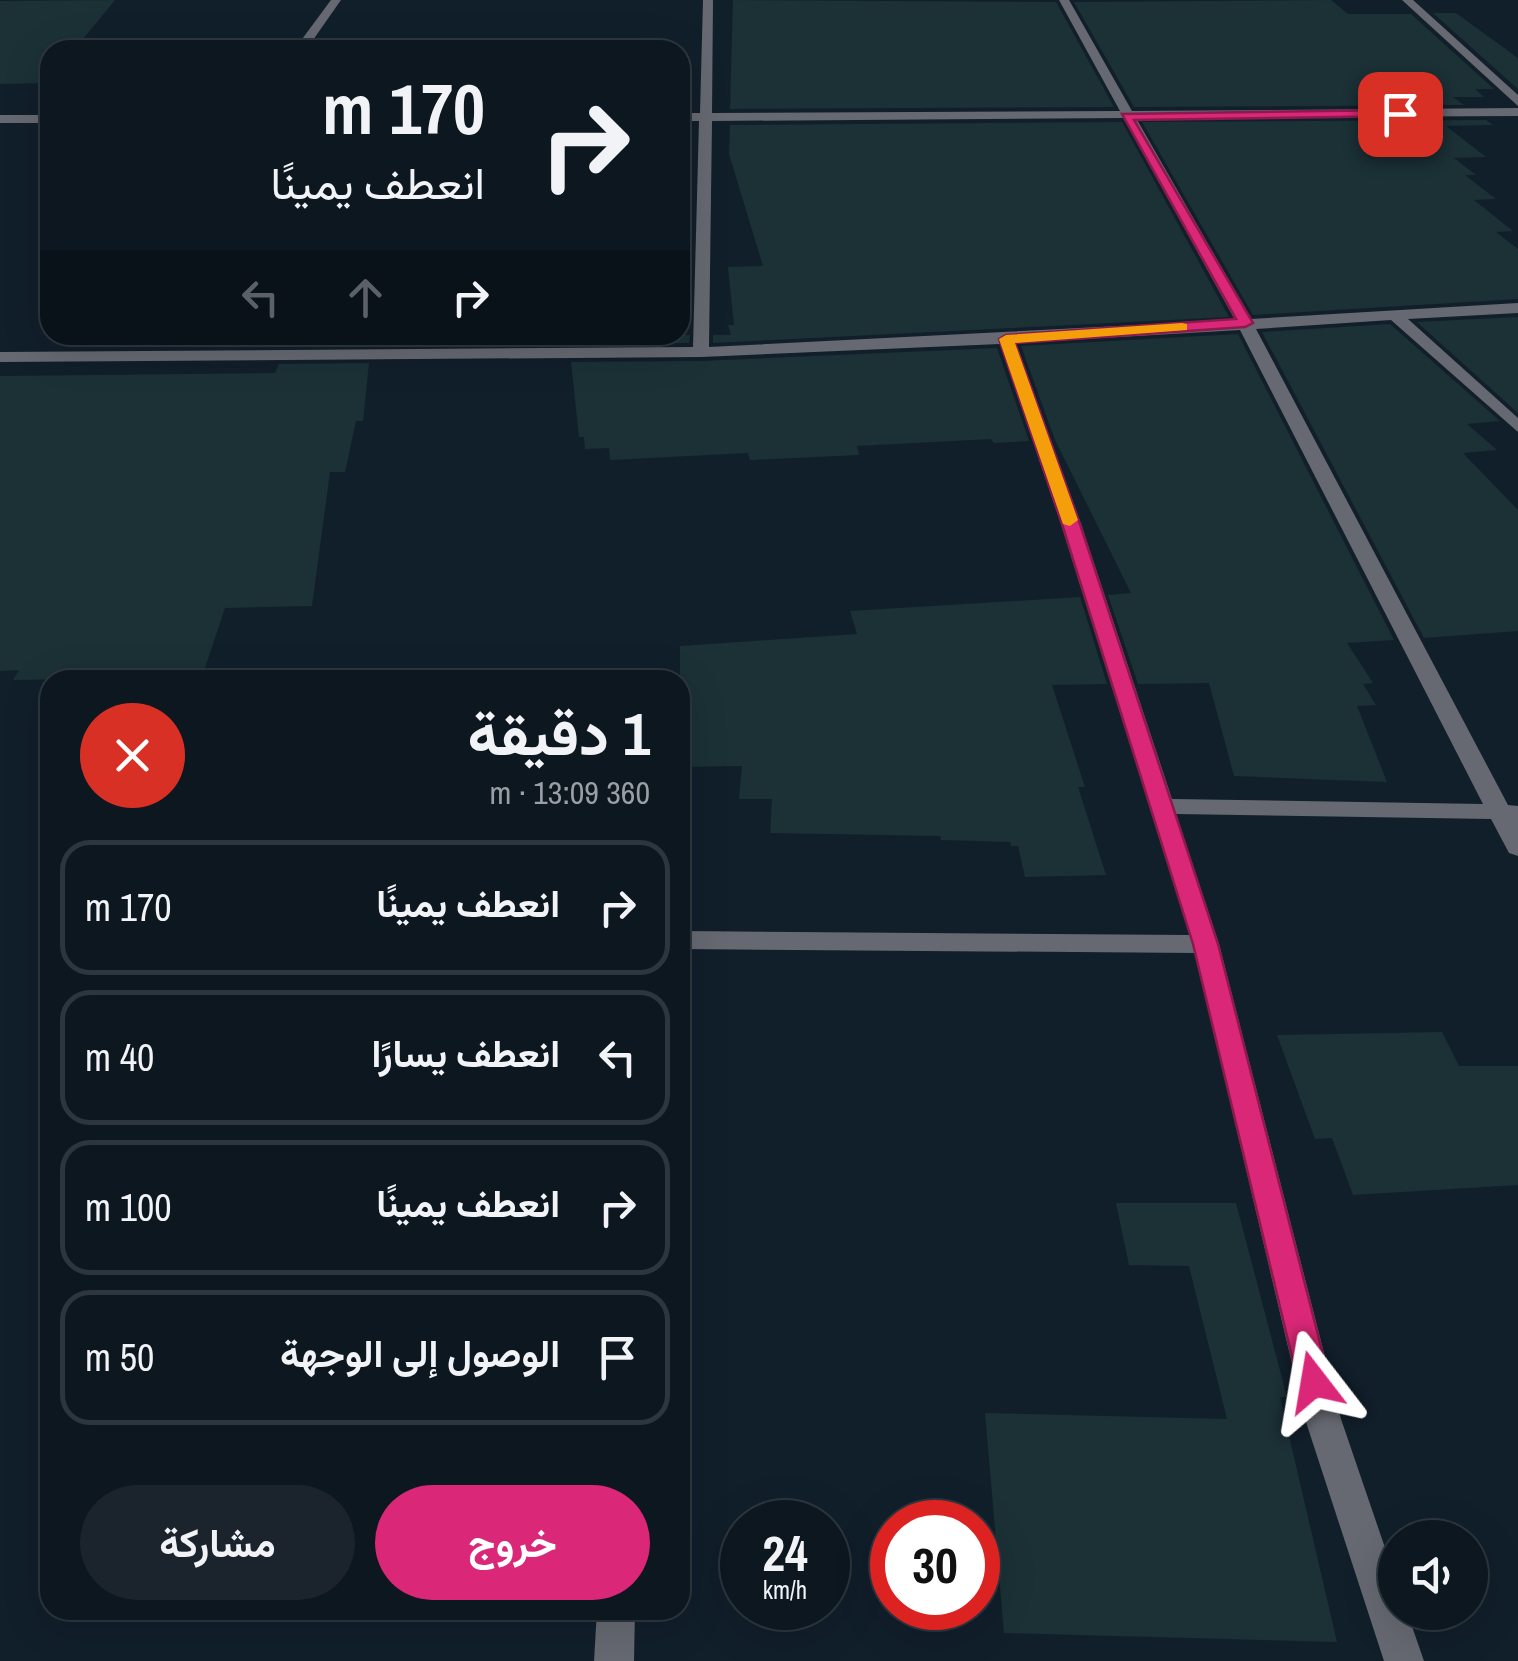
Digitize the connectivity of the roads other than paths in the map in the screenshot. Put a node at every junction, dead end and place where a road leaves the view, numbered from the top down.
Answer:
1 (336, 0) edge
2 (708, 0) edge
3 (1064, 0) edge
4 (1406, 0) edge
5 (307, 40) edge
6 (1518, 102) edge
7 (1518, 112) edge
8 (690, 116) edge
9 (708, 116) junction
10 (1126, 116) junction
11 (0, 119) edge
12 (40, 120) edge
13 (1518, 308) edge
14 (1394, 314) junction
15 (1245, 323) junction
16 (1006, 339) junction
17 (112, 345) edge
18 (702, 352) junction
19 (105, 356) junction
20 (0, 357) edge
21 (1518, 427) edge
22 (1162, 806) junction
23 (1510, 812) edge
24 (1518, 848) edge
25 (690, 940) edge
26 (1206, 944) junction
27 (616, 1620) edge
28 (614, 1661) edge
29 (1404, 1661) edge

1 - 5 street
2 - 9 street
3 - 10 street
4 - 6 street
7 - 10 street
8 - 9 street
9 - 10 street
9 - 18 street
10 - 15 street
11 - 12 street
13 - 14 street
14 - 15 street
14 - 21 street
15 - 16 street
15 - 23 street
16 - 18 street
16 - 22 street
17 - 19 street
18 - 19 street
19 - 20 street
22 - 23 street
22 - 26 street
23 - 24 street
25 - 26 street
26 - 29 street
27 - 28 street

